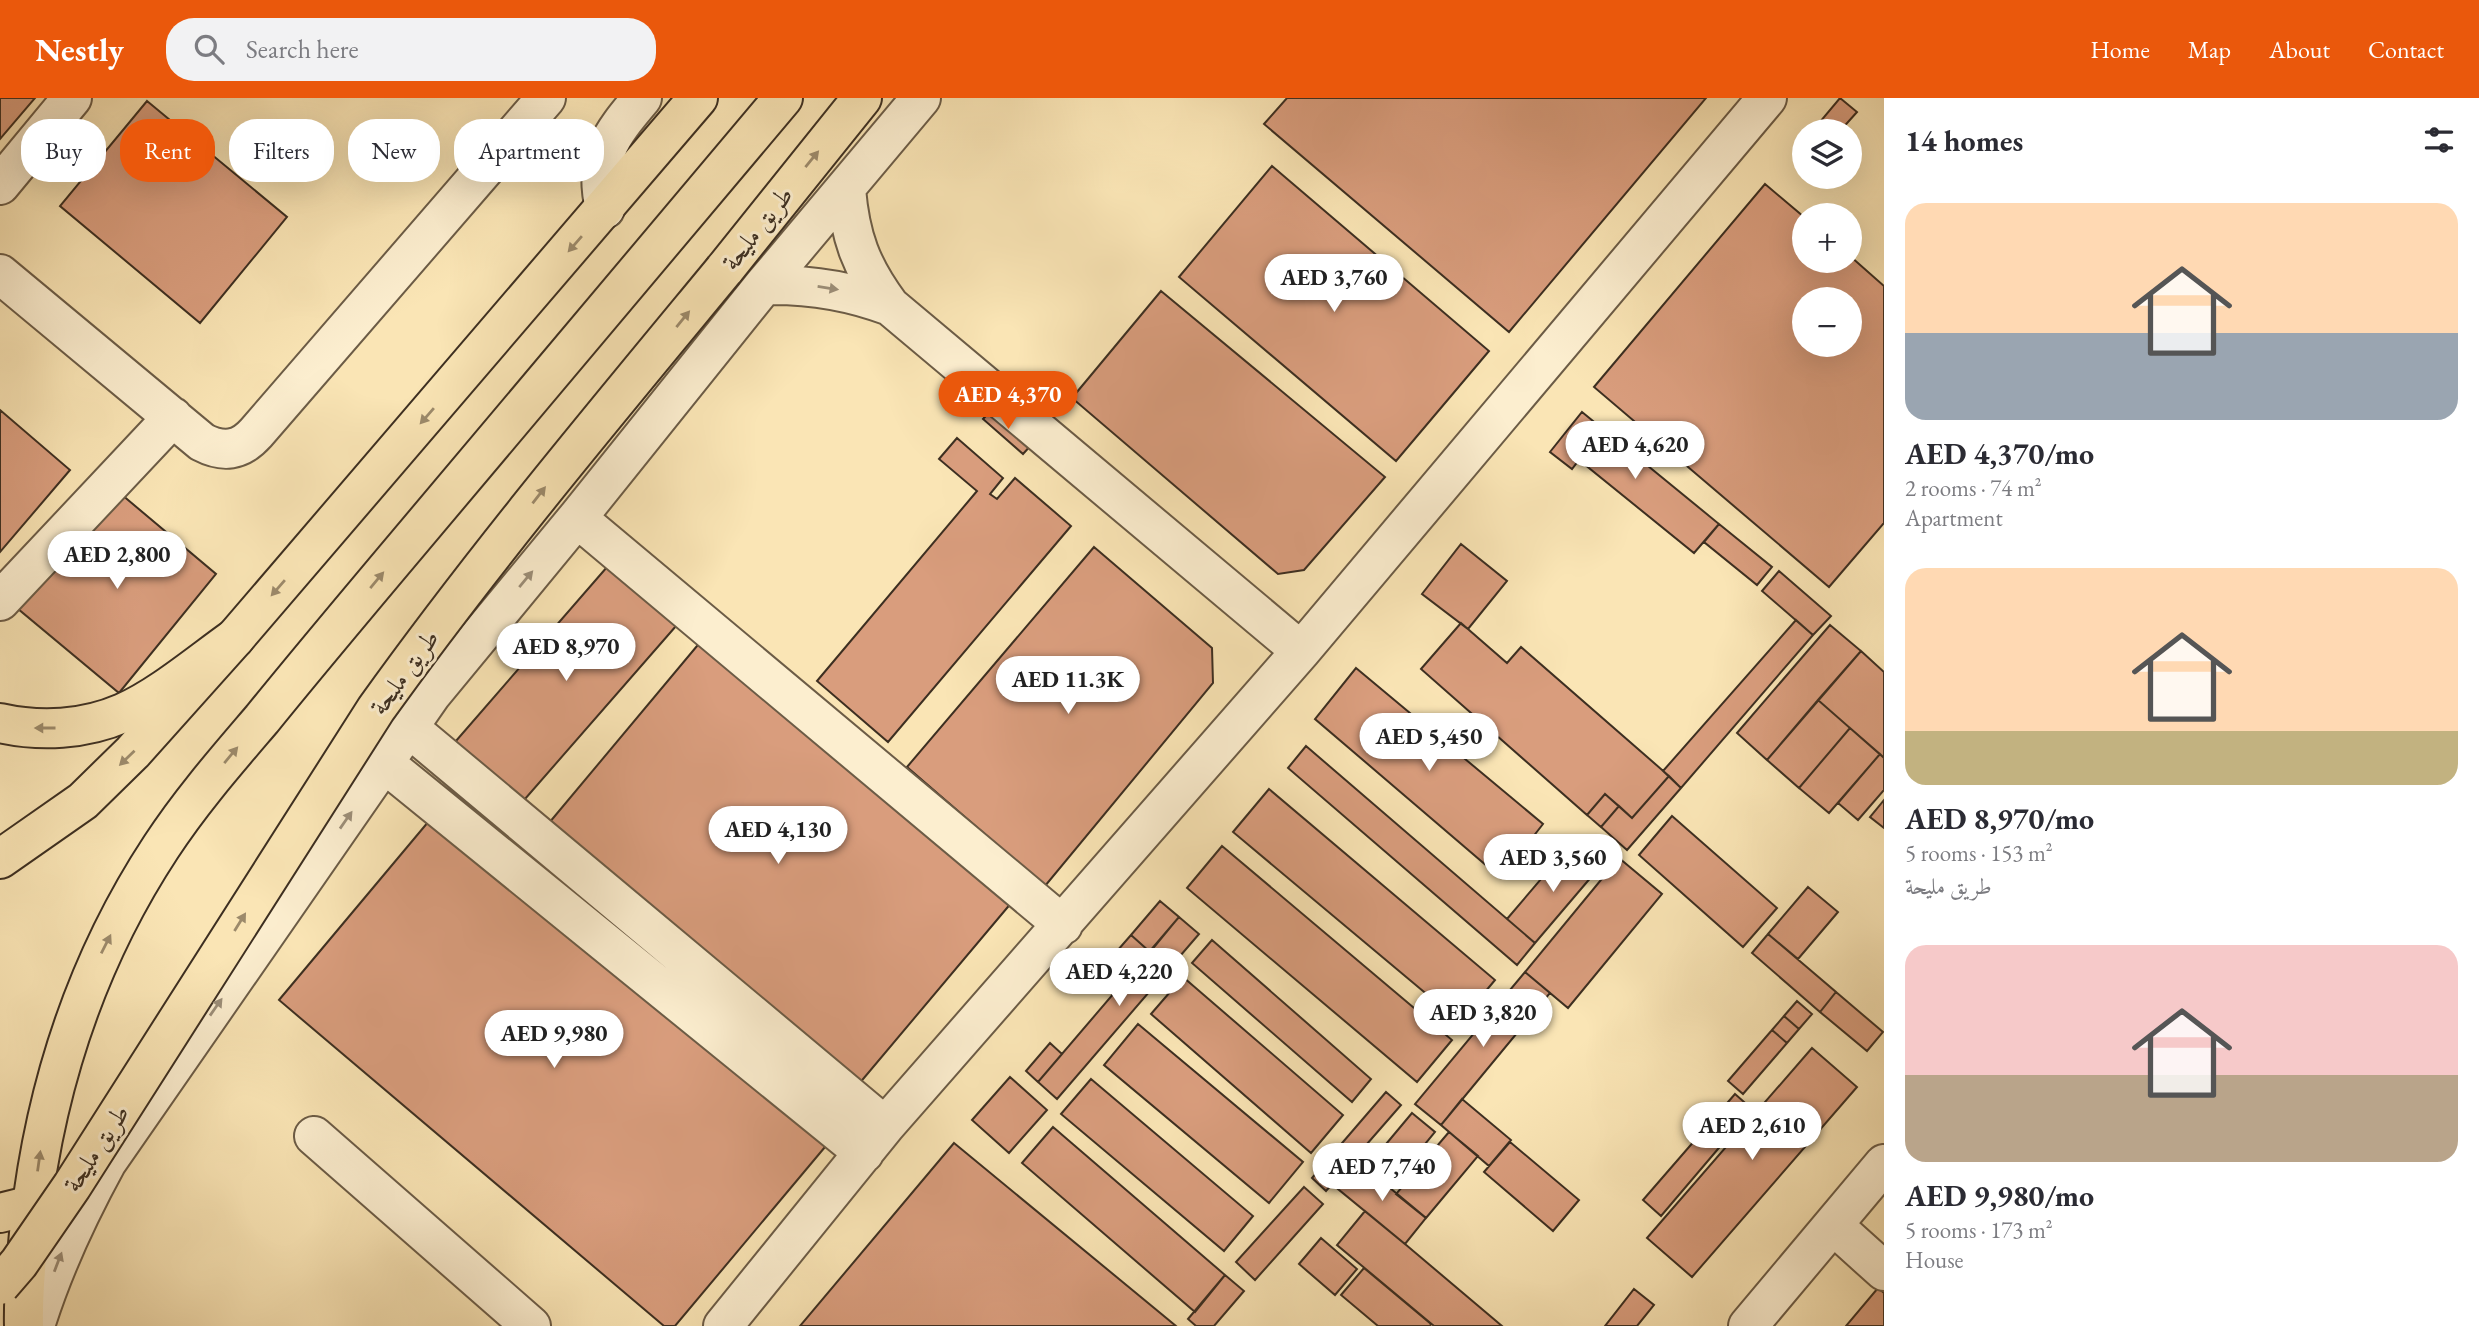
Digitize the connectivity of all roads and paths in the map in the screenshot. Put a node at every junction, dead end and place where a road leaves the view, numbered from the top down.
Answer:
1 (72, 98) edge
2 (547, 98) edge
3 (641, 98) edge
4 (698, 98) edge
5 (783, 98) edge
6 (862, 98) edge
7 (921, 98) edge
8 (1767, 98) edge
9 (4, 173) edge
10 (846, 189) junction
11 (605, 209) junction
12 (0, 274) edge
13 (764, 285) junction
14 (890, 306) junction
15 (173, 417) junction
16 (577, 519) junction
17 (0, 601) edge
18 (235, 638) junction
19 (1301, 651) junction
20 (0, 723) edge
21 (408, 727) junction
22 (384, 763) junction
23 (0, 859) edge
24 (1063, 925) junction
25 (314, 1136) dead end
26 (875, 1139) junction
27 (1884, 1164) edge
28 (16, 1209) edge
29 (1841, 1216) junction
30 (1884, 1235) edge
31 (1884, 1271) edge
32 (0, 1285) edge
33 (24, 1326) edge
34 (35, 1326) edge
35 (531, 1326) edge
36 (723, 1326) edge
37 (1748, 1326) edge

1 - 9 street
2 - 15 street
3 - 11 street
4 - 11 main road
28 -> 5 main road
32 -> 6 main road, طريق مليحة, bridge
7 - 10 street
8 - 19 street
10 - 13 street
10 - 14 street
11 -> 18 main road
12 - 15 street
13 -> 14 street
13 - 16 street
14 - 19 street
15 - 17 street
21 -> 16 street
16 - 24 street
18 -> 20 main road
18 -> 23 main road
19 - 24 street
21 - 22 street
21 - 26 street
22 - 26 street
34 -> 22 street
24 - 26 street
25 - 35 street
26 - 36 street
27 - 29 street
28 - 33 main road
29 - 30 street
29 - 31 street
29 - 37 street

